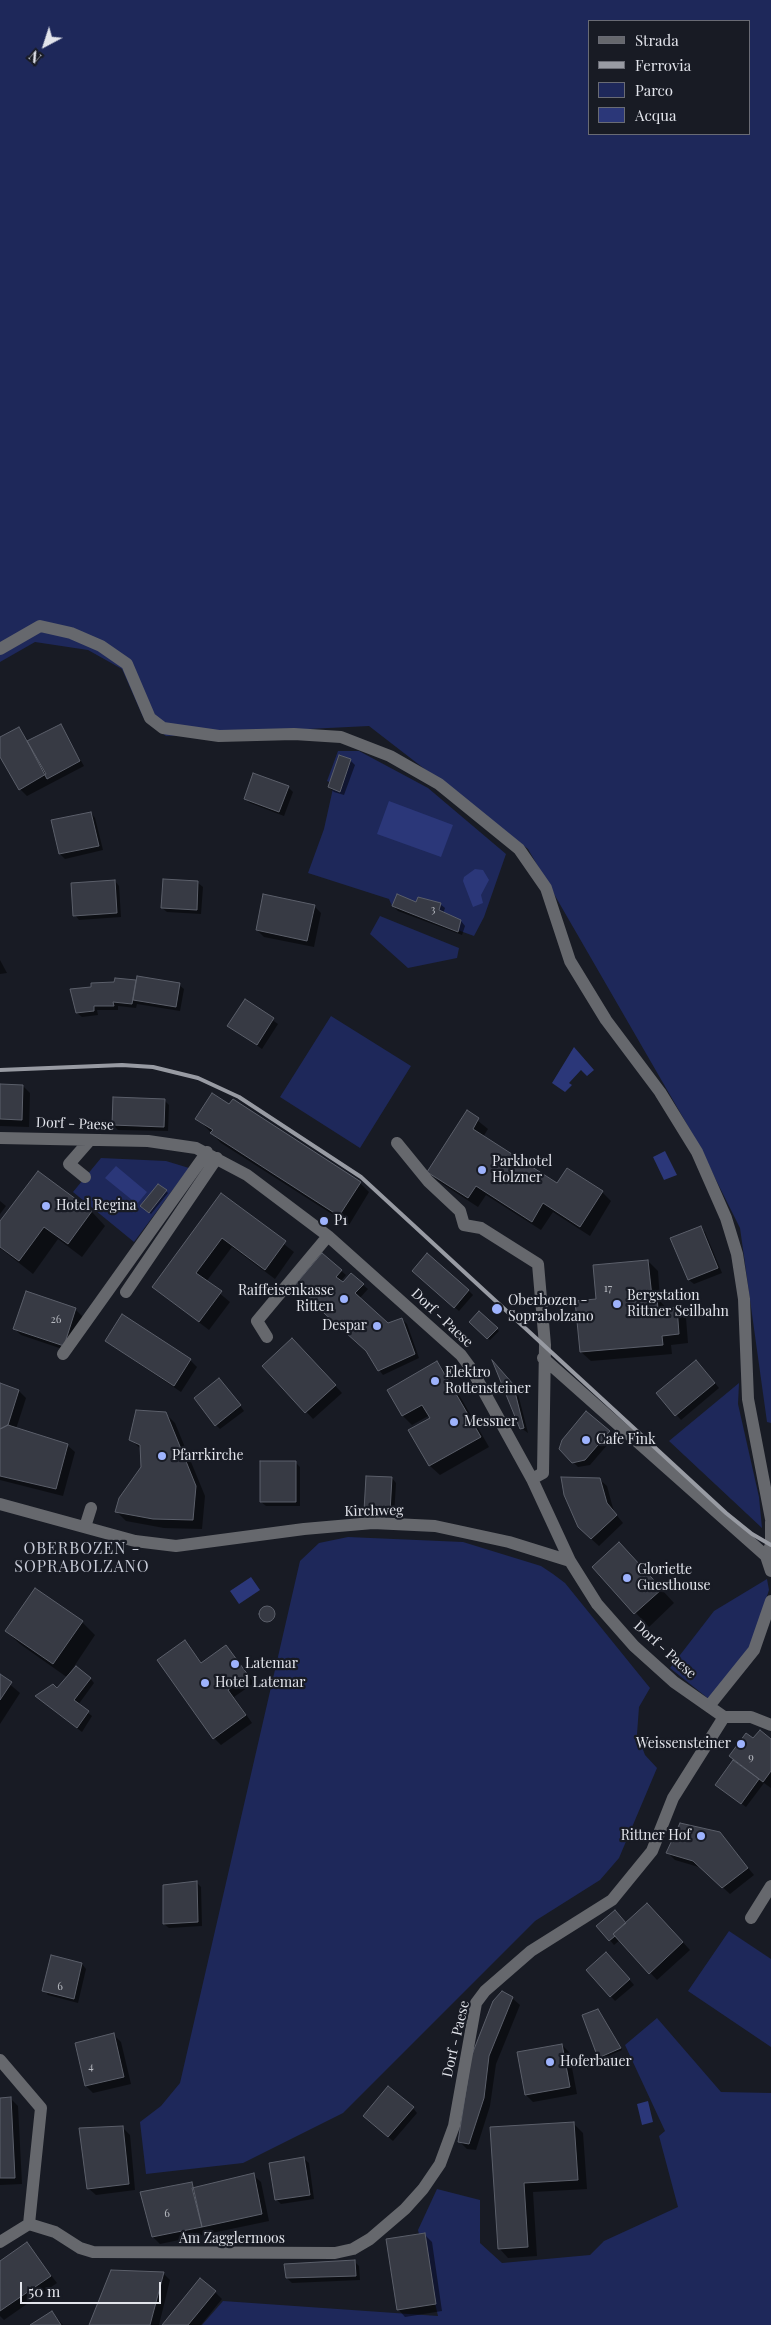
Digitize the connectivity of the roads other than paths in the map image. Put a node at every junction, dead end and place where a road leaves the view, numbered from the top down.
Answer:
1 (0, 649) edge
2 (0, 1138) edge
3 (90, 1140) junction
4 (397, 1143) dead end
5 (212, 1155) junction
6 (85, 1177) dead end
7 (328, 1236) junction
8 (126, 1292) dead end
9 (267, 1337) dead end
10 (63, 1354) dead end
11 (543, 1358) junction
12 (532, 1479) junction
13 (0, 1504) edge
14 (91, 1508) dead end
15 (771, 1520) edge
16 (85, 1527) junction
17 (766, 1556) junction
18 (570, 1561) junction
19 (771, 1571) edge
20 (771, 1601) edge
21 (709, 1706) junction
22 (724, 1717) junction
23 (771, 1725) edge
24 (771, 1886) edge
25 (751, 1918) dead end
26 (0, 2060) edge
27 (440, 2164) joint
28 (30, 2224) junction
29 (0, 2242) edge

1 - 15 street
2 - 3 street, Dorf - Paese
3 - 5 street, Dorf - Paese
3 - 6 street
4 - 11 street
5 - 7 street, Dorf - Paese
5 - 8 street
5 - 10 street
7 - 9 street
7 - 12 street, Dorf - Paese
11 - 12 street
11 - 17 street
12 - 18 street, Dorf - Paese
13 - 16 street, Kirchweg
14 - 16 street
15 - 17 street
16 - 18 street, Kirchweg
17 - 19 street
18 - 21 street, Dorf - Paese
20 - 21 street
21 - 22 street, Dorf - Paese
22 - 23 street
22 - 27 street, Dorf - Paese
24 - 25 street
26 - 28 street
27 - 28 street, Am Zagglermoos
28 - 29 street

